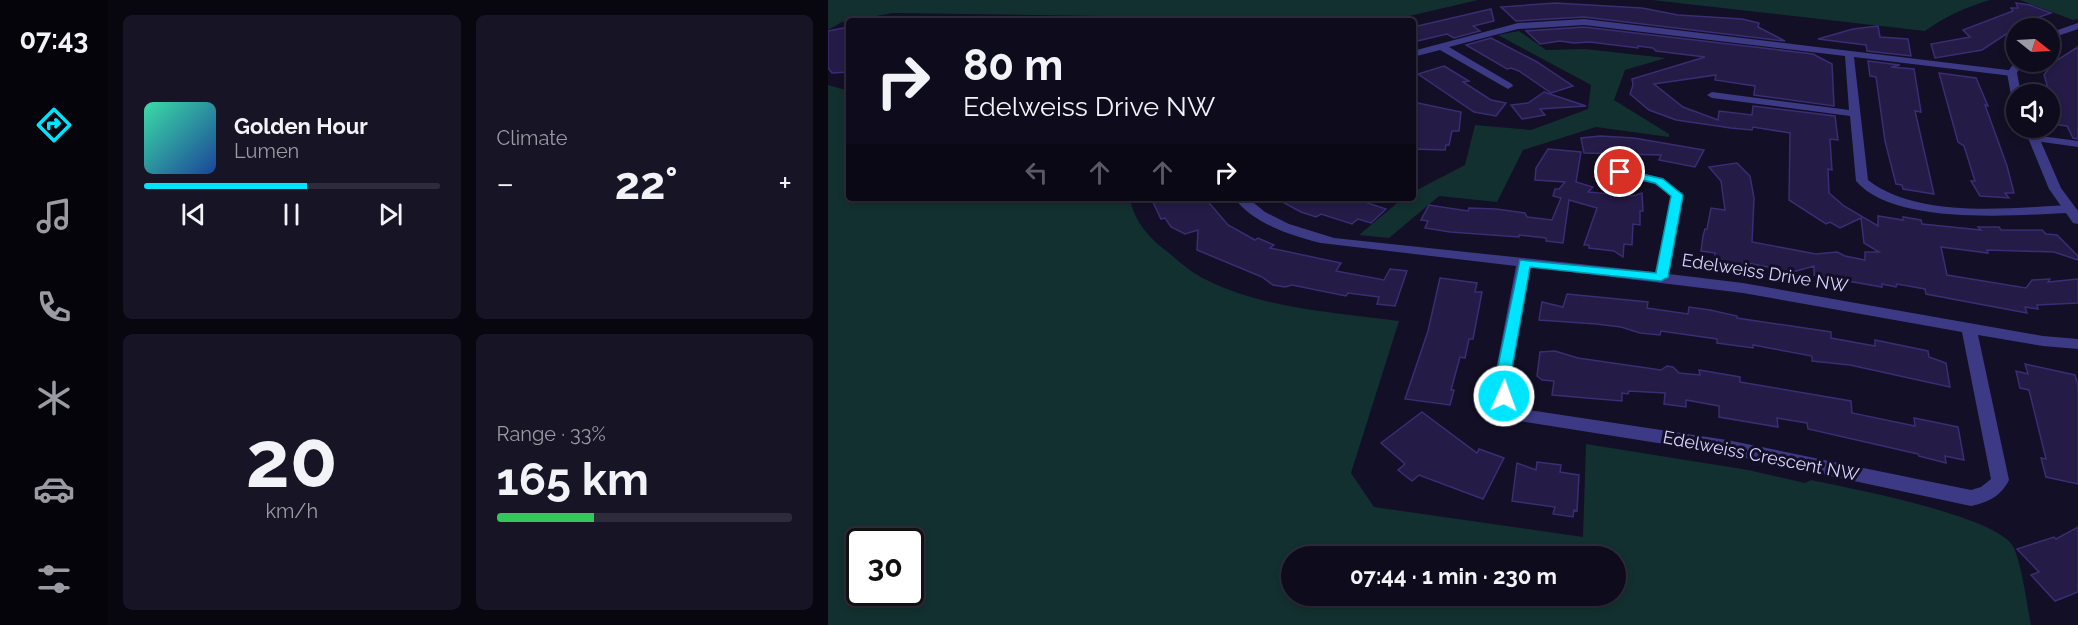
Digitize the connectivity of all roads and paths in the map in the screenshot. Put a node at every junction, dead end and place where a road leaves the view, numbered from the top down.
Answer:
1 (2078, 26) edge
2 (2060, 32) edge
3 (1440, 46) junction
4 (1416, 53) edge
5 (1850, 53) junction
6 (2012, 73) joint
7 (2014, 84) edge
8 (1508, 86) dead end
9 (1712, 94) dead end
10 (1856, 114) junction
11 (2033, 138) edge
12 (2052, 138) edge
13 (2078, 144) edge
14 (1620, 172) dead end
15 (1244, 201) edge
16 (2069, 209) junction
17 (2078, 220) edge
18 (1524, 262) junction
19 (1661, 277) junction
20 (1969, 328) junction
21 (2078, 344) edge

1 - 2 street
3 - 4 street
3 - 5 street
3 - 8 street
5 - 6 street
5 - 10 street
6 - 7 street
9 - 10 street
10 - 16 street
11 - 16 street
12 - 13 street
14 - 19 street
15 - 18 street, Edelweiss Drive NW
16 - 17 street
18 - 19 street, Edelweiss Drive NW
18 - 20 street, Edelweiss Crescent NW
19 - 20 street, Edelweiss Drive NW
20 - 21 street, Edelweiss Drive NW

